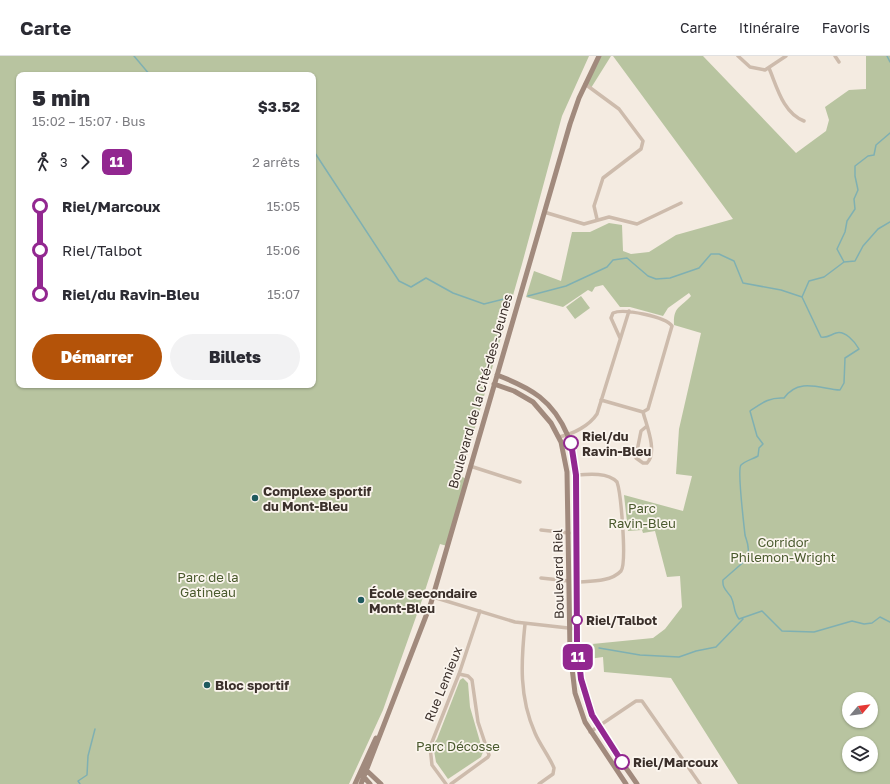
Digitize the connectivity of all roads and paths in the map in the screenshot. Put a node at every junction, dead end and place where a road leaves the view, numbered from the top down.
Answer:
1 (599, 56) edge
2 (738, 56) edge
3 (786, 56) edge
4 (835, 56) edge
5 (839, 62) dead end
6 (769, 68) junction
7 (585, 84) junction
8 (804, 121) dead end
9 (681, 202) dead end
10 (544, 212) junction
11 (597, 219) junction
12 (629, 311) junction
13 (620, 338) junction
14 (497, 375) junction
15 (494, 384) junction
16 (601, 400) junction
17 (643, 412) junction
18 (647, 426) junction
19 (568, 435) junction
20 (559, 437) junction
21 (470, 466) junction
22 (576, 475) junction
23 (520, 482) dead end
24 (541, 530) dead end
25 (568, 533) junction
26 (541, 578) dead end
27 (569, 581) junction
28 (577, 582) junction
29 (433, 597) junction
30 (480, 611) junction
31 (525, 624) junction
32 (569, 628) junction
33 (577, 629) junction
34 (459, 674) junction
35 (598, 727) junction
36 (590, 732) junction
37 (365, 769) junction
38 (359, 773) junction
39 (364, 777) junction
40 (636, 782) edge
41 (355, 784) edge
42 (361, 784) edge
43 (370, 784) edge
44 (381, 784) edge
45 (446, 784) edge
46 (450, 784) edge
47 (539, 784) edge
48 (627, 784) edge
49 (700, 784) edge

1 - 7 street, Boulevard de la Cité-des-Jeunes
2 - 6 street
3 - 6 street
4 - 5 street
6 - 8 street
7 - 10 street, Boulevard de la Cité-des-Jeunes
7 - 11 street
9 - 11 street
10 - 11 street
10 - 14 street, Boulevard de la Cité-des-Jeunes
12 - 13 street
12 - 13 street
12 - 17 street
13 - 16 street
14 - 15 street, Boulevard de la Cité-des-Jeunes
14 - 19 street, Boulevard Riel
15 - 20 street, Boulevard Riel
15 - 21 street, Boulevard de la Cité-des-Jeunes
16 - 17 street
16 - 19 street
17 - 18 street
18 - 18 street
19 - 20 street
19 - 22 street, Boulevard Riel
20 - 25 street, Boulevard Riel
21 - 23 street
21 - 29 street, Boulevard de la Cité-des-Jeunes
22 - 28 street, Boulevard Riel
22 - 28 street
24 - 25 street
25 - 27 street, Boulevard Riel
26 - 27 street
27 - 32 street, Boulevard Riel
28 - 33 street, Boulevard Riel
29 - 30 street
29 - 37 street, Boulevard de la Cité-des-Jeunes
30 - 31 street
30 - 34 street, Rue Lemieux
31 - 32 street
31 - 47 street
32 - 33 street
32 - 36 street, Boulevard Riel
33 - 35 street, Boulevard Riel
34 - 45 street, Rue Lemieux
34 - 46 street
35 - 36 street
35 - 40 street, Boulevard Riel
35 - 49 street
36 - 48 street, Boulevard Riel
37 - 38 street, Boulevard de la Cité-des-Jeunes
37 - 39 street, Boulevard de la Cité-des-Jeunes
37 - 44 street
38 - 39 street
38 - 41 street, Boulevard de la Cité-des-Jeunes
39 - 42 street, Boulevard de la Cité-des-Jeunes
39 - 43 street
40 - 48 street

